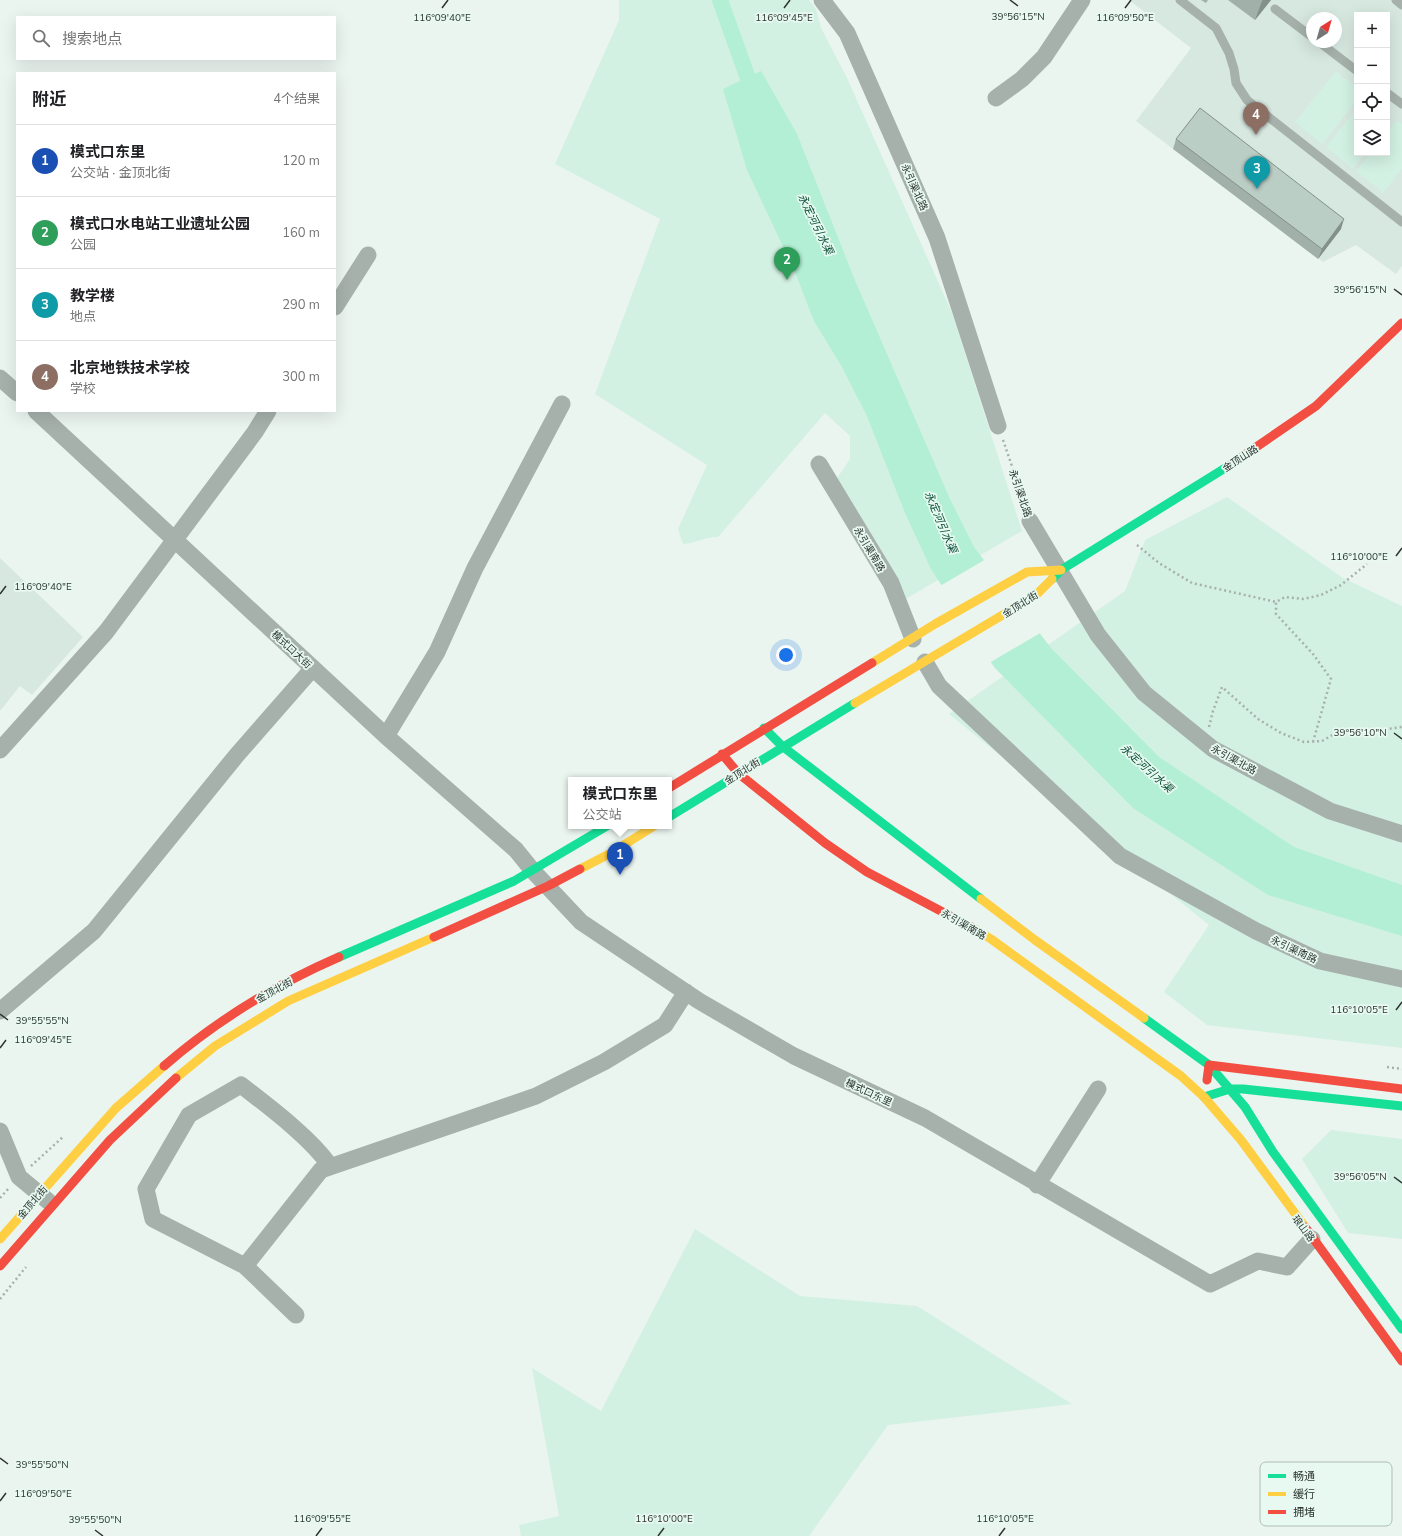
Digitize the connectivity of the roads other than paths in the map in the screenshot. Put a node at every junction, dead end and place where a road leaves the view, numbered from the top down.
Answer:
1 (822, 0) edge
2 (1082, 0) edge
3 (1180, 0) edge
4 (1396, 0) edge
5 (1402, 5) edge
6 (1275, 9) dead end
7 (1306, 32) edge
8 (1327, 48) edge
9 (1354, 69) edge
10 (1390, 95) edge
11 (996, 98) dead end
12 (1402, 104) edge
13 (1402, 222) edge
14 (368, 255) dead end
15 (336, 305) edge
16 (1402, 322) edge
17 (0, 378) edge
18 (16, 393) edge
19 (562, 404) dead end
20 (37, 412) edge
21 (267, 412) edge
22 (998, 426) road end
23 (819, 464) dead end
24 (1030, 521) road end
25 (174, 540) junction
26 (1060, 570) junction
27 (913, 639) junction
28 (925, 662) junction
29 (313, 668) junction
30 (764, 728) junction
31 (386, 736) junction
32 (782, 746) junction
33 (0, 750) edge
34 (722, 754) junction
35 (738, 773) junction
36 (672, 786) edge
37 (672, 815) edge
38 (602, 829) edge
39 (649, 829) edge
40 (1402, 834) edge
41 (533, 871) junction
42 (548, 886) junction
43 (1402, 979) edge
44 (686, 992) junction
45 (0, 1011) edge
46 (1209, 1065) junction
47 (1098, 1089) dead end
48 (1230, 1089) junction
49 (1402, 1089) edge
50 (1204, 1097) junction
51 (1402, 1106) edge
52 (0, 1131) edge
53 (330, 1166) junction
54 (1037, 1184) junction
55 (39, 1194) junction
56 (53, 1205) junction
57 (0, 1238) edge
58 (1312, 1239) junction
59 (0, 1266) edge
60 (245, 1266) junction
61 (296, 1315) dead end
62 (1402, 1329) edge
63 (1402, 1361) edge

1 - 22 street, 永引渠北路
2 - 11 street
3 - 13 lane
4 - 5 lane
6 - 7 lane
8 - 9 lane
10 - 12 lane
14 - 15 street
16 - 26 main road, 金顶山路
17 - 18 street
19 - 31 street
20 - 25 street, 模式口大街
21 - 25 street
23 - 27 street, 永引渠南路
24 - 26 street, 永引渠北路
25 - 29 street, 模式口大街
25 - 33 street
26 - 27 main road
26 - 28 main road, 金顶北街
26 - 40 street, 永引渠北路
27 - 30 main road
28 - 32 main road, 金顶北街
28 - 43 street, 永引渠南路
29 - 31 street, 模式口大街
29 - 45 street
30 - 32 main road
30 - 34 main road
31 - 41 street, 模式口大街
32 - 35 main road, 金顶北街
32 - 46 main road
34 - 35 main road, 永引渠南路
34 - 36 main road
35 - 37 main road, 金顶北街
35 - 50 main road, 永引渠南路
38 - 41 main road, 金顶北街
39 - 42 main road, 金顶北街
41 - 42 street, 模式口大街
41 - 55 main road, 金顶北街
42 - 44 street, 模式口东里
42 - 56 main road, 金顶北街
44 - 53 street
44 - 54 street, 模式口东里
46 - 48 main road, 琅山路
46 - 49 main road
46 - 50 main road
47 - 54 street
48 - 50 main road
48 - 51 main road
48 - 62 main road, 琅山路
50 - 58 main road, 琅山路
52 - 55 street
53 - 60 street
53 - 60 street
54 - 58 street, 模式口东里
55 - 56 street
55 - 57 main road, 金顶北街
56 - 59 main road, 金顶北街
58 - 63 main road, 琅山路
60 - 61 street

